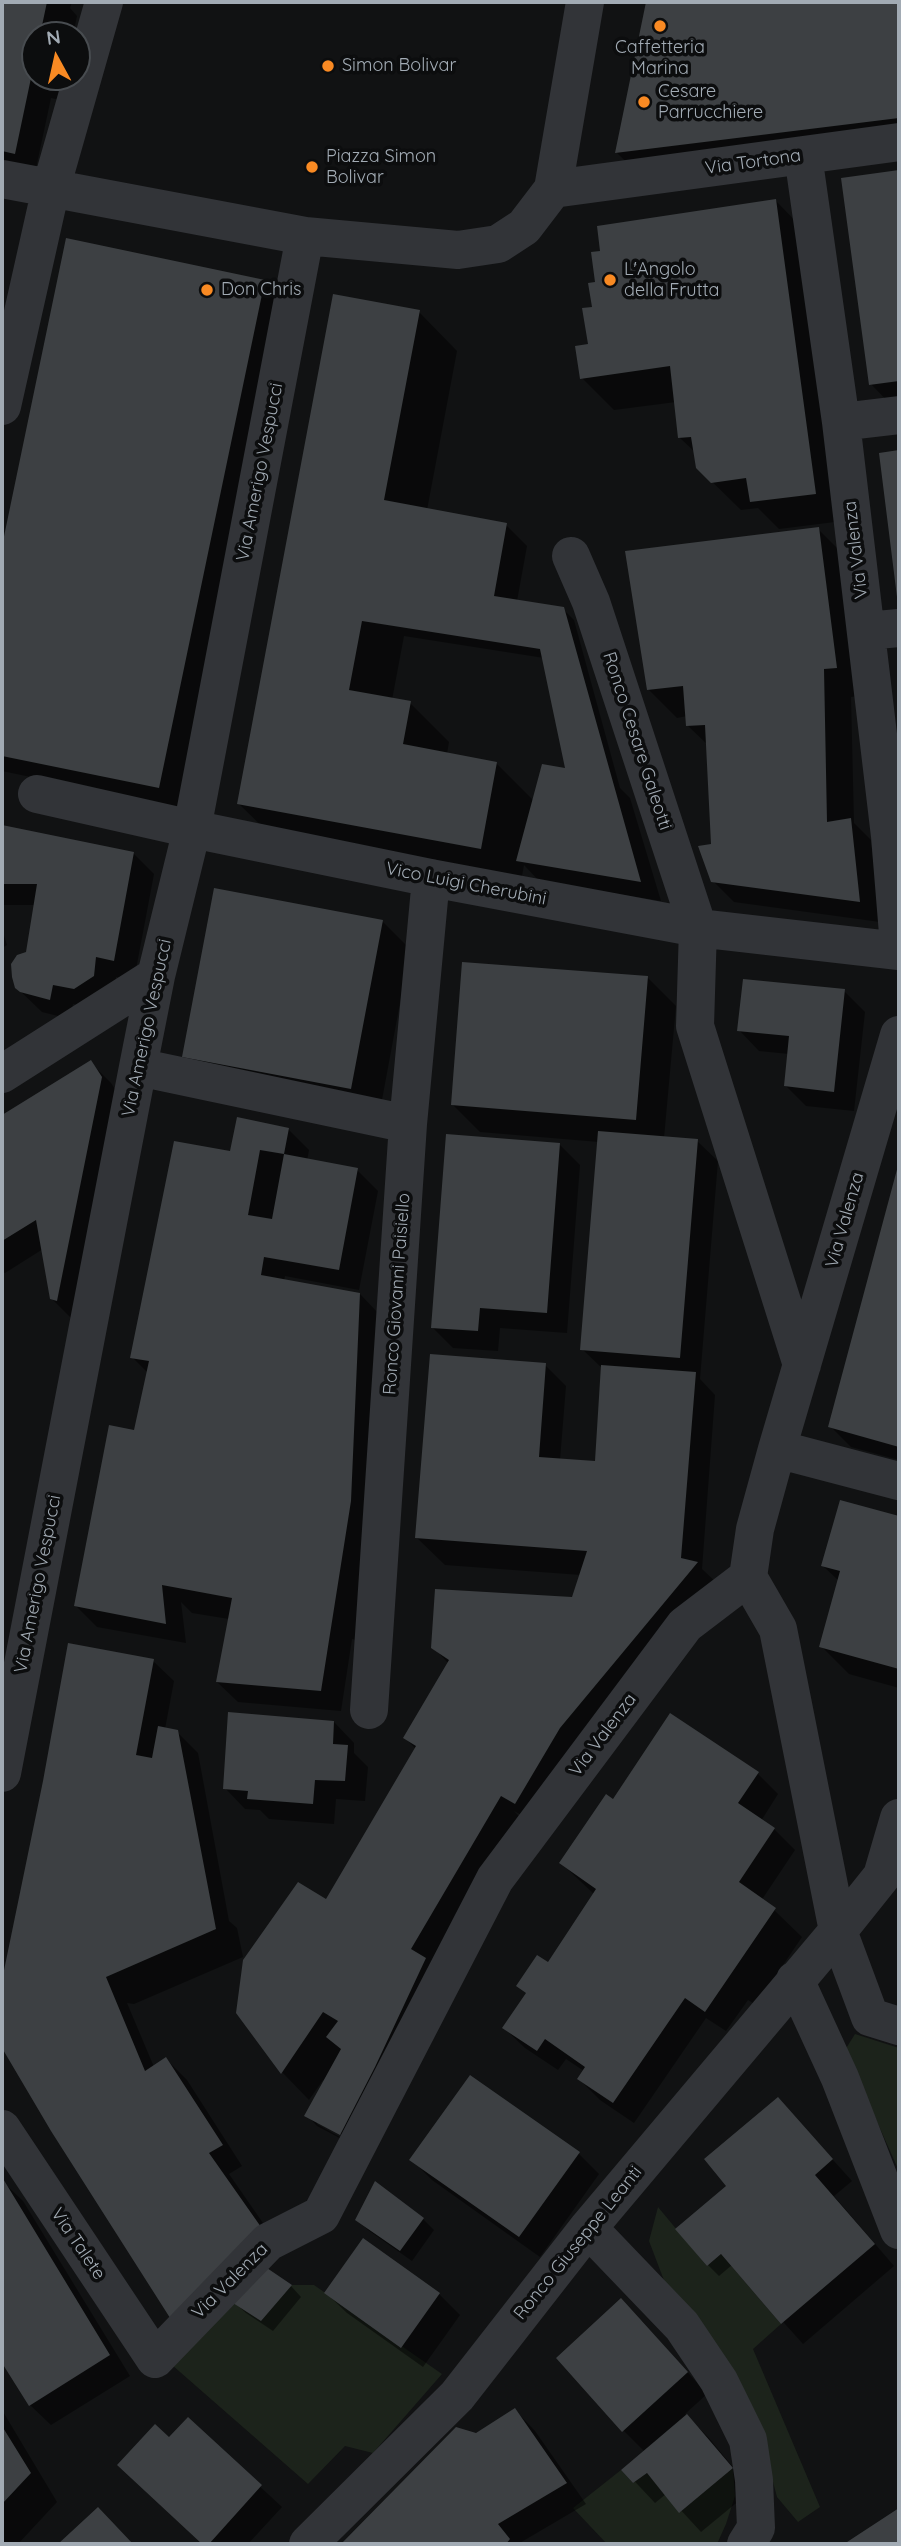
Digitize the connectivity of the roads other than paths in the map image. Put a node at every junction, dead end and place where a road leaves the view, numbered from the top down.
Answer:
1 (104, 2) edge
2 (585, 2) edge
3 (899, 142) edge
4 (803, 155) junction
5 (5, 180) edge
6 (51, 188) junction
7 (553, 189) junction
8 (305, 236) junction
9 (2, 406) edge
10 (899, 415) edge
11 (841, 422) junction
12 (571, 556) dead end
13 (882, 629) edge
14 (37, 794) dead end
15 (192, 829) junction
16 (431, 878) junction
17 (698, 928) junction
18 (899, 948) edge
19 (156, 976) junction
20 (899, 1035) edge
21 (138, 1067) junction
22 (2, 1074) edge
23 (408, 1124) junction
24 (802, 1365) junction
25 (777, 1449) junction
26 (899, 1482) edge
27 (748, 1577) junction
28 (369, 1710) dead end
29 (2, 1773) edge
30 (899, 1818) edge
31 (838, 1931) junction
32 (795, 1980) junction
33 (899, 2026) edge
34 (2, 2129) edge
35 (588, 2228) junction
36 (899, 2230) edge
37 (155, 2359) joint
38 (307, 2544) edge
39 (746, 2544) edge

1 - 6 street
2 - 7 street
3 - 4 street, Via Tortona
4 - 7 street, Via Tortona
4 - 11 street, Via Valenza
5 - 6 street
6 - 8 street
6 - 9 street
7 - 8 street
8 - 15 street, Via Amerigo Vespucci
10 - 11 street
11 - 13 street, Via Valenza
12 - 17 street, Ronco Cesare Galeotti
13 - 18 street, Via Valenza
14 - 15 street, Vico Luigi Cherubini
15 - 16 street, Vico Luigi Cherubini
15 - 19 street, Via Amerigo Vespucci
16 - 17 street, Vico Luigi Cherubini
16 - 23 street, Ronco Giovanni Paisiello
17 - 18 street, Vico Luigi Cherubini
17 - 24 street, Ronco Cesare Galeotti
19 - 21 street, Via Amerigo Vespucci
19 - 22 street
20 - 24 street, Via Valenza
21 - 23 street
21 - 29 street, Via Amerigo Vespucci
23 - 28 street, Ronco Giovanni Paisiello
24 - 25 street, Via Valenza
25 - 26 street
25 - 27 street, Via Valenza
27 - 31 street
27 - 37 street, Via Valenza
30 - 31 street, Ronco Giuseppe Leanti
31 - 32 street, Ronco Giuseppe Leanti
31 - 33 street
32 - 35 street, Ronco Giuseppe Leanti
32 - 36 street
34 - 37 street, Via Talete
35 - 38 street, Ronco Giuseppe Leanti
35 - 39 street

